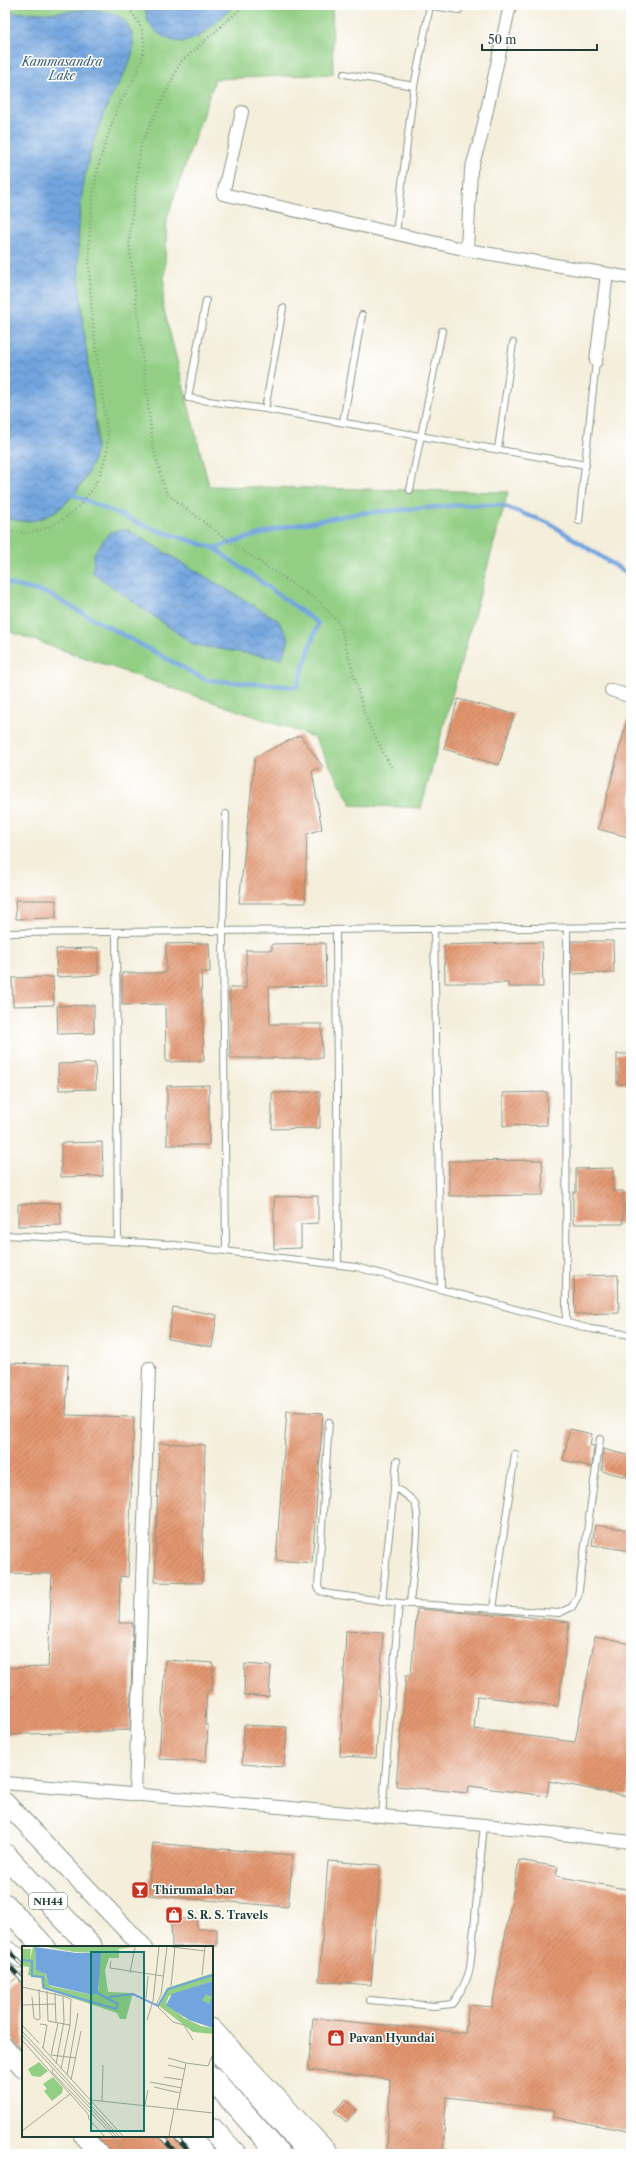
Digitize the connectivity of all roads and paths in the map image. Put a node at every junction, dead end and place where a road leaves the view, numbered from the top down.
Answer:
1 (125, 5) edge
2 (426, 5) edge
3 (460, 5) edge
4 (510, 5) edge
5 (430, 6) edge
6 (631, 18) edge
7 (631, 23) edge
8 (344, 74) dead end
9 (414, 86) junction
10 (242, 112) dead end
11 (396, 233) junction
12 (467, 250) junction
13 (607, 274) junction
14 (631, 278) edge
15 (206, 301) dead end
16 (283, 308) dead end
17 (362, 315) dead end
18 (442, 331) dead end
19 (513, 343) dead end
20 (596, 361) joint
21 (264, 409) junction
22 (343, 422) junction
23 (421, 436) junction
24 (498, 449) junction
25 (586, 465) junction
26 (410, 490) dead end
27 (579, 521) dead end
28 (5, 530) edge
29 (611, 690) dead end
30 (631, 697) edge
31 (226, 814) dead end
32 (631, 927) edge
33 (567, 928) junction
34 (434, 929) junction
35 (336, 930) junction
36 (223, 931) junction
37 (116, 932) junction
38 (5, 933) edge
39 (5, 1235) edge
40 (118, 1241) junction
41 (226, 1251) junction
42 (338, 1264) junction
43 (441, 1289) junction
44 (566, 1322) junction
45 (631, 1335) edge
46 (149, 1368) dead end
47 (329, 1422) dead end
48 (600, 1439) dead end
49 (515, 1454) dead end
50 (397, 1461) dead end
51 (394, 1486) junction
52 (382, 1601) junction
53 (399, 1603) junction
54 (410, 1604) junction
55 (493, 1609) junction
56 (5, 1783) edge
57 (135, 1795) junction
58 (5, 1802) edge
59 (382, 1816) junction
60 (484, 1825) junction
61 (631, 1842) edge
62 (5, 1855) edge
63 (5, 1905) edge
64 (43, 1946) edge
65 (90, 1946) edge
66 (142, 1946) edge
67 (5, 1949) edge
68 (22, 1959) edge
69 (370, 2000) dead end
70 (213, 2029) edge
71 (213, 2046) edge
72 (5, 2047) edge
73 (22, 2067) edge
74 (213, 2079) edge
75 (213, 2130) edge
76 (84, 2137) edge
77 (111, 2137) edge
78 (191, 2137) edge
79 (99, 2154) edge
80 (127, 2154) edge
81 (206, 2154) edge
82 (235, 2154) edge
83 (279, 2154) edge
84 (308, 2154) edge
85 (330, 2154) edge

1 - 28 path
2 - 5 lane
3 - 5 lane
4 - 12 street
5 - 9 lane
6 - 7 lane
8 - 9 lane
9 - 11 lane
10 - 11 street
11 - 12 street
12 - 13 street
13 - 14 street
13 - 20 street
15 - 21 lane
16 - 21 lane
17 - 22 lane
18 - 23 lane
19 - 24 lane
20 - 25 lane
21 - 22 lane
22 - 23 lane
23 - 24 lane
23 - 26 lane
24 - 25 lane
25 - 27 lane
29 - 30 street
31 - 36 lane
32 - 33 lane
33 - 34 lane
33 - 44 lane
34 - 35 lane
34 - 43 lane
35 - 36 lane
35 - 42 lane
36 - 37 lane
36 - 41 lane
37 - 38 lane
37 - 40 lane
39 - 40 lane
40 - 41 lane
41 - 42 lane
42 - 43 lane
43 - 44 lane
44 - 45 lane
46 - 57 street
47 - 52 lane
48 - 55 lane
49 - 55 lane
50 - 51 lane
51 - 52 lane
51 - 54 lane
52 - 53 lane
53 - 54 lane
53 - 59 lane
54 - 55 lane
56 - 57 street
57 - 59 street
58 - 66 street
59 - 60 street
60 - 61 street
60 - 69 lane
62 - 65 highway, NH44
63 - 64 highway, NH44
67 - 68 street
70 - 85 street
71 - 84 street
72 - 73 street
74 - 83 highway
75 - 82 highway
76 - 79 street
77 - 80 path
78 - 81 street

